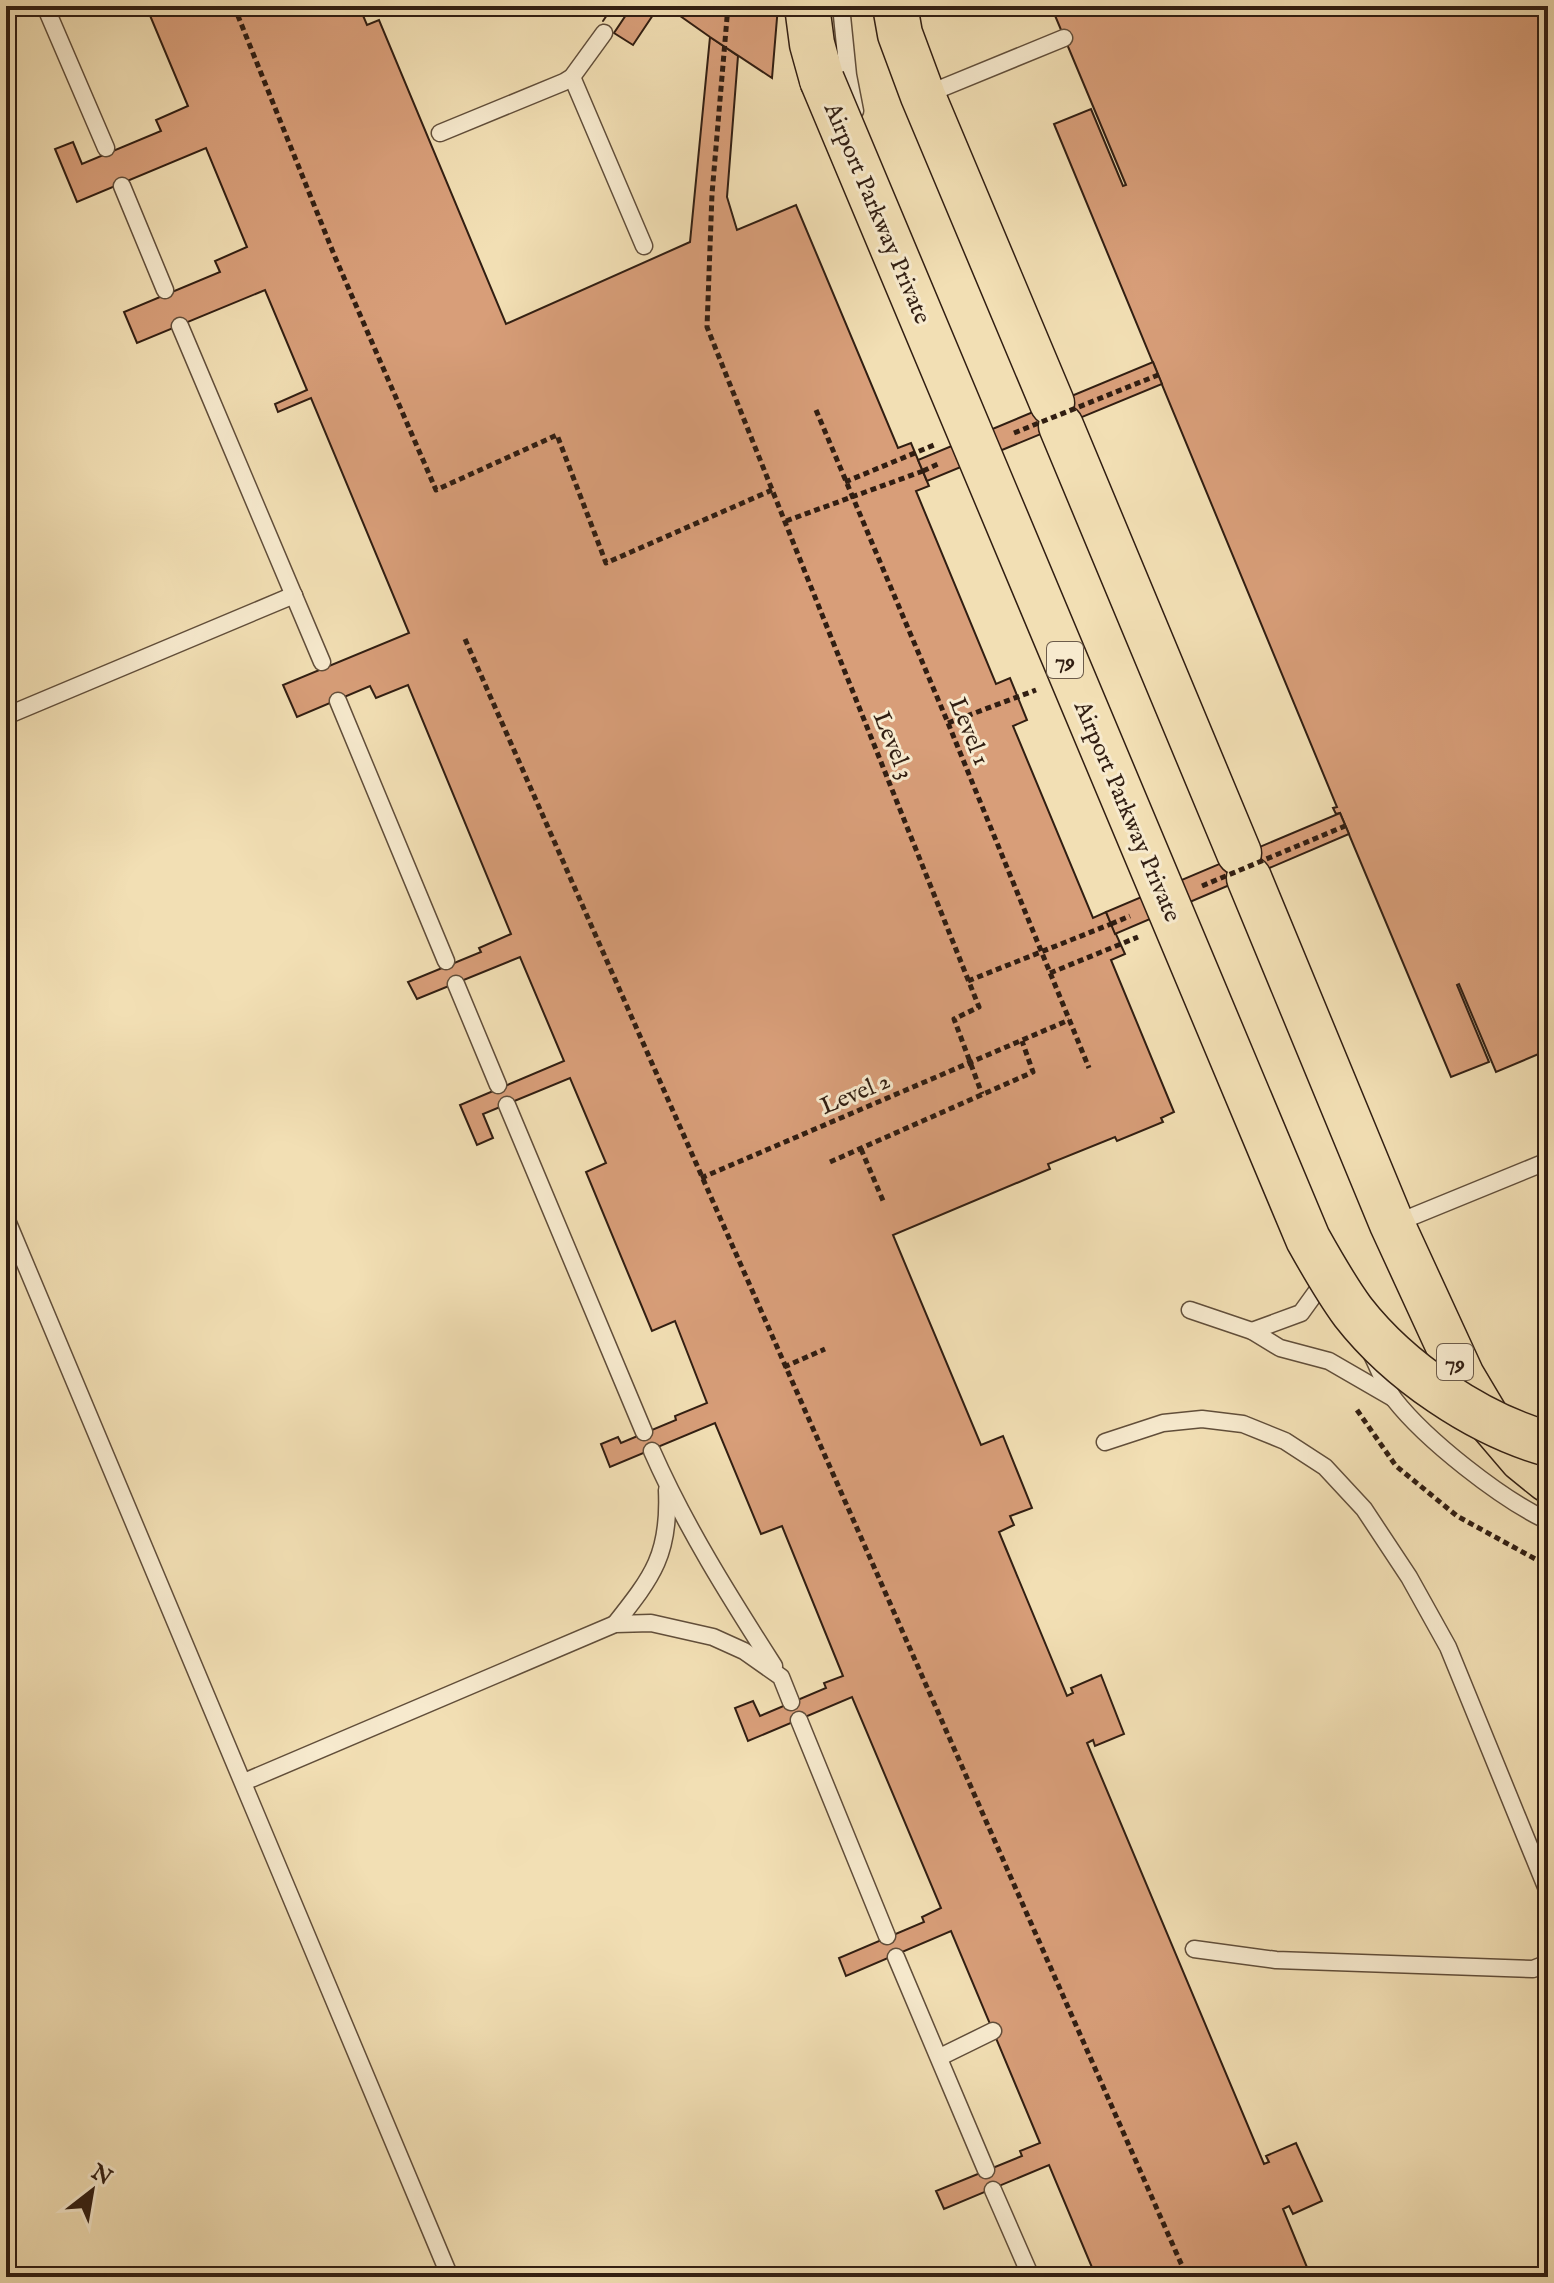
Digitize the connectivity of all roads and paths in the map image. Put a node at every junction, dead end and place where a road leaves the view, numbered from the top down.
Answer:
1 (45, 6) edge
2 (234, 6) edge
3 (728, 6) edge
4 (807, 6) edge
5 (841, 6) edge
6 (895, 6) edge
7 (604, 33) dead end
8 (1064, 38) dead end
9 (572, 77) junction
10 (923, 96) junction
11 (440, 133) dead end
12 (106, 148) dead end
13 (122, 186) dead end
14 (644, 246) dead end
15 (165, 290) dead end
16 (180, 326) dead end
17 (1158, 375) dead end
18 (816, 410) dead end
19 (1011, 435) dead end
20 (952, 459) dead end
21 (772, 490) junction
22 (786, 521) junction
23 (294, 595) junction
24 (465, 639) dead end
25 (322, 662) dead end
26 (338, 701) dead end
27 (6, 716) edge
28 (1345, 826) dead end
29 (1199, 887) dead end
30 (1140, 912) dead end
31 (446, 961) dead end
32 (968, 981) junction
33 (456, 984) dead end
34 (1069, 1020) junction
35 (1022, 1041) junction
36 (1089, 1068) dead end
37 (498, 1085) dead end
38 (982, 1094) junction
39 (507, 1105) dead end
40 (861, 1149) junction
41 (1548, 1161) edge
42 (830, 1162) dead end
43 (701, 1178) junction
44 (884, 1203) dead end
45 (6, 1218) edge
46 (1392, 1224) junction
47 (1333, 1269) junction
48 (1190, 1310) dead end
49 (1252, 1331) junction
50 (825, 1349) dead end
51 (784, 1367) junction
52 (1393, 1398) junction
53 (1353, 1404) dead end
54 (644, 1432) dead end
55 (1105, 1442) dead end
56 (1548, 1444) edge
57 (652, 1451) dead end
58 (1548, 1480) edge
59 (667, 1484) junction
60 (1548, 1521) edge
61 (1548, 1566) edge
62 (615, 1624) junction
63 (781, 1677) junction
64 (791, 1702) dead end
65 (799, 1720) dead end
66 (244, 1782) junction
67 (1548, 1892) edge
68 (887, 1936) dead end
69 (1194, 1949) dead end
70 (896, 1957) dead end
71 (1548, 1963) edge
72 (993, 2031) dead end
73 (940, 2057) junction
74 (986, 2170) dead end
75 (993, 2190) dead end
76 (450, 2277) edge
77 (1031, 2277) edge
78 (1187, 2277) edge

1 - 12 lane
2 - 21 path
3 - 21 path, Level 3
4 - 56 highway, Airport Parkway Private / 79, bridge
5 - 47 lane
6 - 10 highway, 79
7 - 9 lane
8 - 10 lane
9 - 11 lane
9 - 14 lane
10 - 46 highway, 79
13 - 15 lane
16 - 23 lane
17 - 19 path, bridge
18 - 34 path, Level 1
20 - 22 path, bridge
21 - 22 path, Level 3
22 - 32 path, Level 3
23 - 25 lane
23 - 27 lane
24 - 43 path
26 - 31 lane
28 - 29 path, bridge
30 - 32 path, bridge
32 - 38 path, Level 3
33 - 37 lane
34 - 35 path, Level 2
34 - 36 path, Level 1
35 - 38 path
35 - 43 path, Level 2
38 - 40 path
39 - 54 lane
40 - 42 path
40 - 44 path
41 - 46 lane
43 - 51 path
45 - 66 lane
46 - 58 highway, 79
47 - 49 lane
47 - 52 lane
48 - 49 lane
49 - 52 lane
50 - 51 path
51 - 78 path
52 - 60 lane
53 - 61 path
55 - 67 lane
57 - 59 lane
59 - 62 lane
59 - 63 lane
62 - 63 lane
62 - 66 lane
63 - 64 lane
65 - 68 lane
66 - 76 lane
69 - 71 lane
70 - 73 lane
72 - 73 lane
73 - 74 lane
75 - 77 lane

